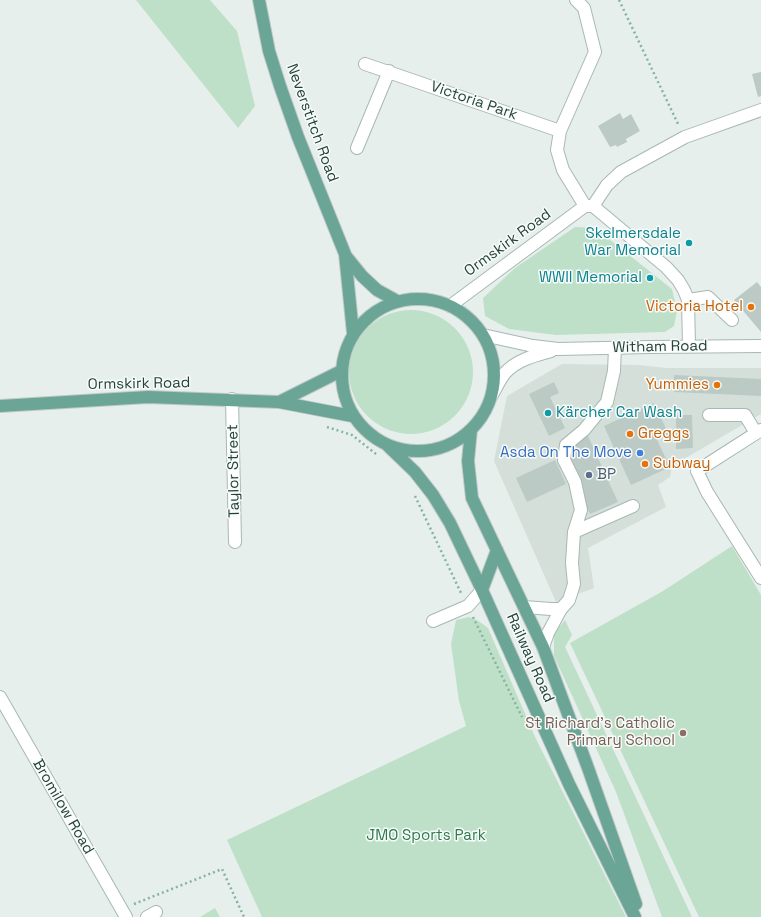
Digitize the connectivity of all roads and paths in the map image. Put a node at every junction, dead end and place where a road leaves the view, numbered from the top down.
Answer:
1 (259, 0) edge
2 (576, 0) edge
3 (619, 0) edge
4 (365, 64) dead end
5 (389, 71) junction
6 (761, 110) edge
7 (560, 131) junction
8 (685, 137) junction
9 (357, 148) dead end
10 (589, 206) junction
11 (345, 254) junction
12 (688, 300) junction
13 (398, 301) junction
14 (450, 306) junction
15 (732, 320) dead end
16 (353, 333) junction
17 (483, 334) junction
18 (689, 346) junction
19 (761, 346) edge
20 (615, 348) junction
21 (558, 349) junction
22 (341, 371) junction
23 (492, 395) junction
24 (232, 400) junction
25 (279, 402) junction
26 (0, 406) edge
27 (709, 415) dead end
28 (352, 416) junction
29 (471, 430) junction
30 (759, 431) edge
31 (387, 446) junction
32 (633, 506) dead end
33 (574, 532) junction
34 (235, 542) dead end
35 (497, 550) junction
36 (761, 578) edge
37 (482, 590) junction
38 (524, 606) junction
39 (561, 609) junction
40 (433, 621) dead end
41 (542, 647) junction
42 (0, 697) edge
43 (123, 913) edge
44 (244, 917) edge
45 (635, 917) edge
46 (640, 917) edge

1 - 11 main road, Neverstitch Road
2 - 7 street
3 - 8 path
4 - 5 street, Victoria Park
5 - 7 street, Victoria Park
5 - 9 street
6 - 8 street, Ormskirk Road
7 - 10 street
8 - 10 street, Ormskirk Road
10 - 12 street
10 - 14 street, Ormskirk Road
11 - 13 main road, Neverstitch Road
11 - 16 main road, Neverstitch Road
12 - 15 street
12 - 18 street
13 - 14 main road
13 - 16 main road
14 - 17 main road
16 - 22 main road
17 - 21 street, Witham Road
17 - 23 main road
18 - 19 street, Witham Road
18 - 20 street, Witham Road
20 - 21 street, Witham Road
20 - 33 street
21 - 23 street, Witham Road
22 - 25 main road, Ormskirk Road
22 - 28 main road
23 - 29 main road
24 - 25 main road, Ormskirk Road
24 - 26 main road, Ormskirk Road
24 - 34 street, Taylor Street
25 - 28 main road, Ormskirk Road
27 - 30 street
28 - 31 main road
29 - 31 main road
29 - 35 main road, Railway Road
30 - 36 street
31 - 37 main road, Railway Road
32 - 33 street
33 - 39 street
35 - 37 main road
35 - 38 main road, Railway Road
37 - 40 street
37 - 45 main road, Railway Road
38 - 39 street
38 - 41 main road, Railway Road
39 - 41 street
41 - 46 main road, Railway Road
42 - 43 street, Bromilow Road
43 - 44 path

